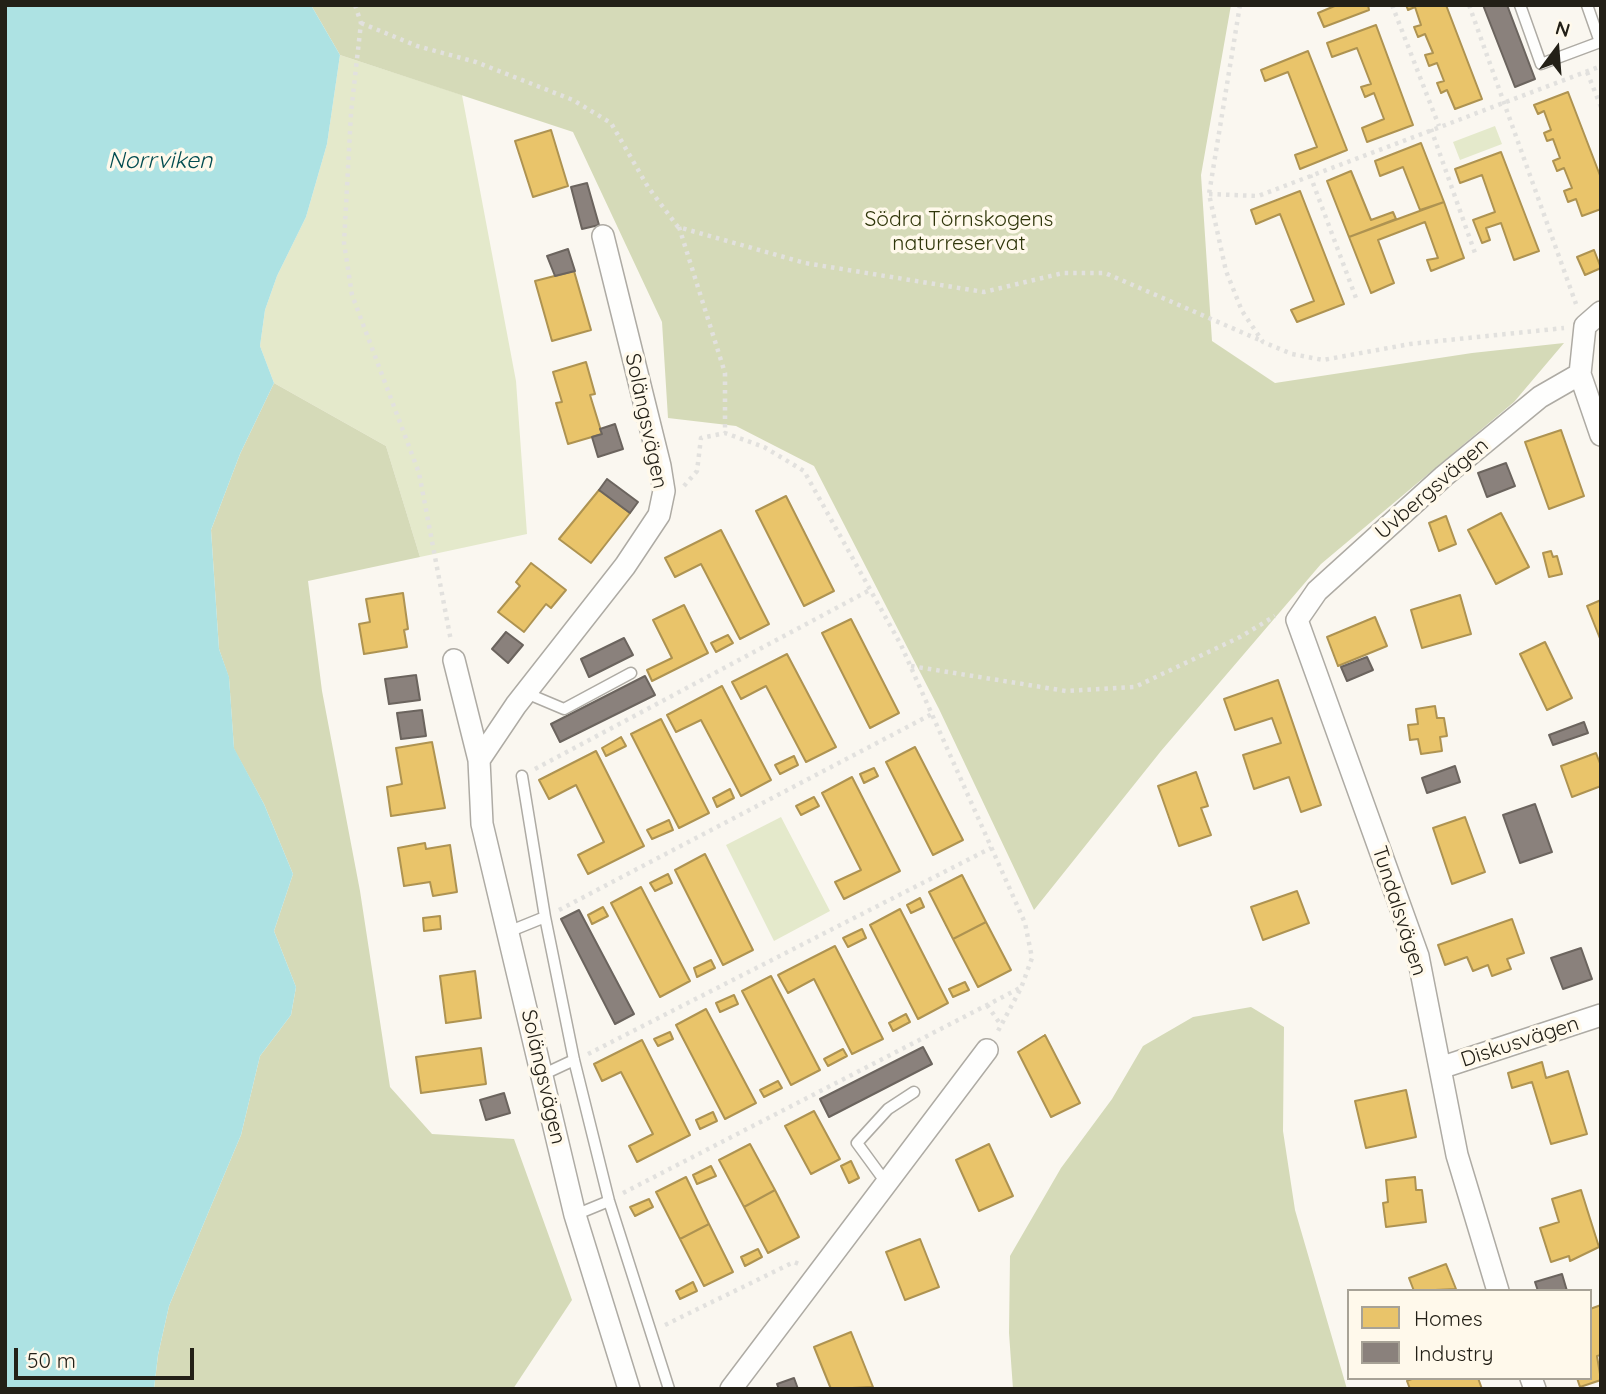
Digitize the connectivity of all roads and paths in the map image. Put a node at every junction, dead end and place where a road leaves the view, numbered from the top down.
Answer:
1 (355, 5) edge
2 (1240, 5) edge
3 (1392, 5) edge
4 (1469, 5) edge
5 (1520, 5) edge
6 (1587, 5) edge
7 (361, 23) junction
8 (1601, 66) edge
9 (1587, 71) junction
10 (1504, 102) junction
11 (1601, 107) edge
12 (1439, 126) junction
13 (1432, 129) junction
14 (1310, 175) junction
15 (1209, 194) junction
16 (678, 227) junction
17 (603, 236) dead end
18 (1475, 253) dead end
19 (1356, 298) dead end
20 (1601, 312) edge
21 (1585, 326) junction
22 (1263, 342) junction
23 (1580, 374) junction
24 (724, 433) junction
25 (1601, 435) edge
26 (659, 515) junction
27 (870, 589) junction
28 (1291, 615) junction
29 (454, 660) joint
30 (910, 665) junction
31 (631, 673) dead end
32 (526, 693) junction
33 (932, 715) junction
34 (479, 761) junction
35 (522, 776) joint
36 (991, 848) junction
37 (545, 917) junction
38 (508, 932) junction
39 (1021, 988) junction
40 (987, 1005) junction
41 (1601, 1015) edge
42 (1001, 1025) junction
43 (987, 1050) joint
44 (574, 1060) junction
45 (1440, 1068) junction
46 (542, 1076) junction
47 (914, 1092) dead end
48 (887, 1184) junction
49 (609, 1201) junction
50 (575, 1215) junction
51 (818, 1274) junction
52 (1497, 1289) edge
53 (650, 1332) junction
54 (629, 1389) edge
55 (668, 1389) edge
56 (731, 1389) edge

1 - 7 path
2 - 15 path
3 - 12 path
4 - 10 path
5 - 6 lane
7 - 16 path
7 - 29 path
8 - 9 path
9 - 10 path
9 - 11 path
10 - 12 path
10 - 21 path
12 - 13 path
13 - 14 path
13 - 18 path
14 - 15 path
14 - 19 path
15 - 22 path
16 - 22 path
16 - 24 path
17 - 26 street, Solängsvägen
20 - 21 street
21 - 22 path
21 - 23 street
23 - 25 street
23 - 28 street, Uvbergsvägen
24 - 26 path
24 - 27 path
26 - 32 street, Solängsvägen
27 - 30 path
27 - 35 path
28 - 30 path
28 - 45 street, Tundalsvägen
29 - 34 street, Solängsvägen
30 - 33 path
31 - 32 lane
32 - 34 street, Solängsvägen
33 - 36 path
33 - 37 path
34 - 38 street, Solängsvägen
35 - 37 lane
36 - 39 path
36 - 44 path
37 - 38 lane
37 - 44 lane
38 - 46 street, Solängsvägen
39 - 40 path
39 - 42 path
40 - 42 path
40 - 49 path
41 - 45 street, Diskusvägen
42 - 43 path
43 - 48 street
44 - 46 lane
44 - 49 lane
45 - 52 street, Tundalsvägen
46 - 50 street, Solängsvägen
47 - 48 lane
48 - 51 street
49 - 50 lane
49 - 53 lane
50 - 54 street, Solängsvägen
51 - 53 path
51 - 56 street
53 - 55 lane

